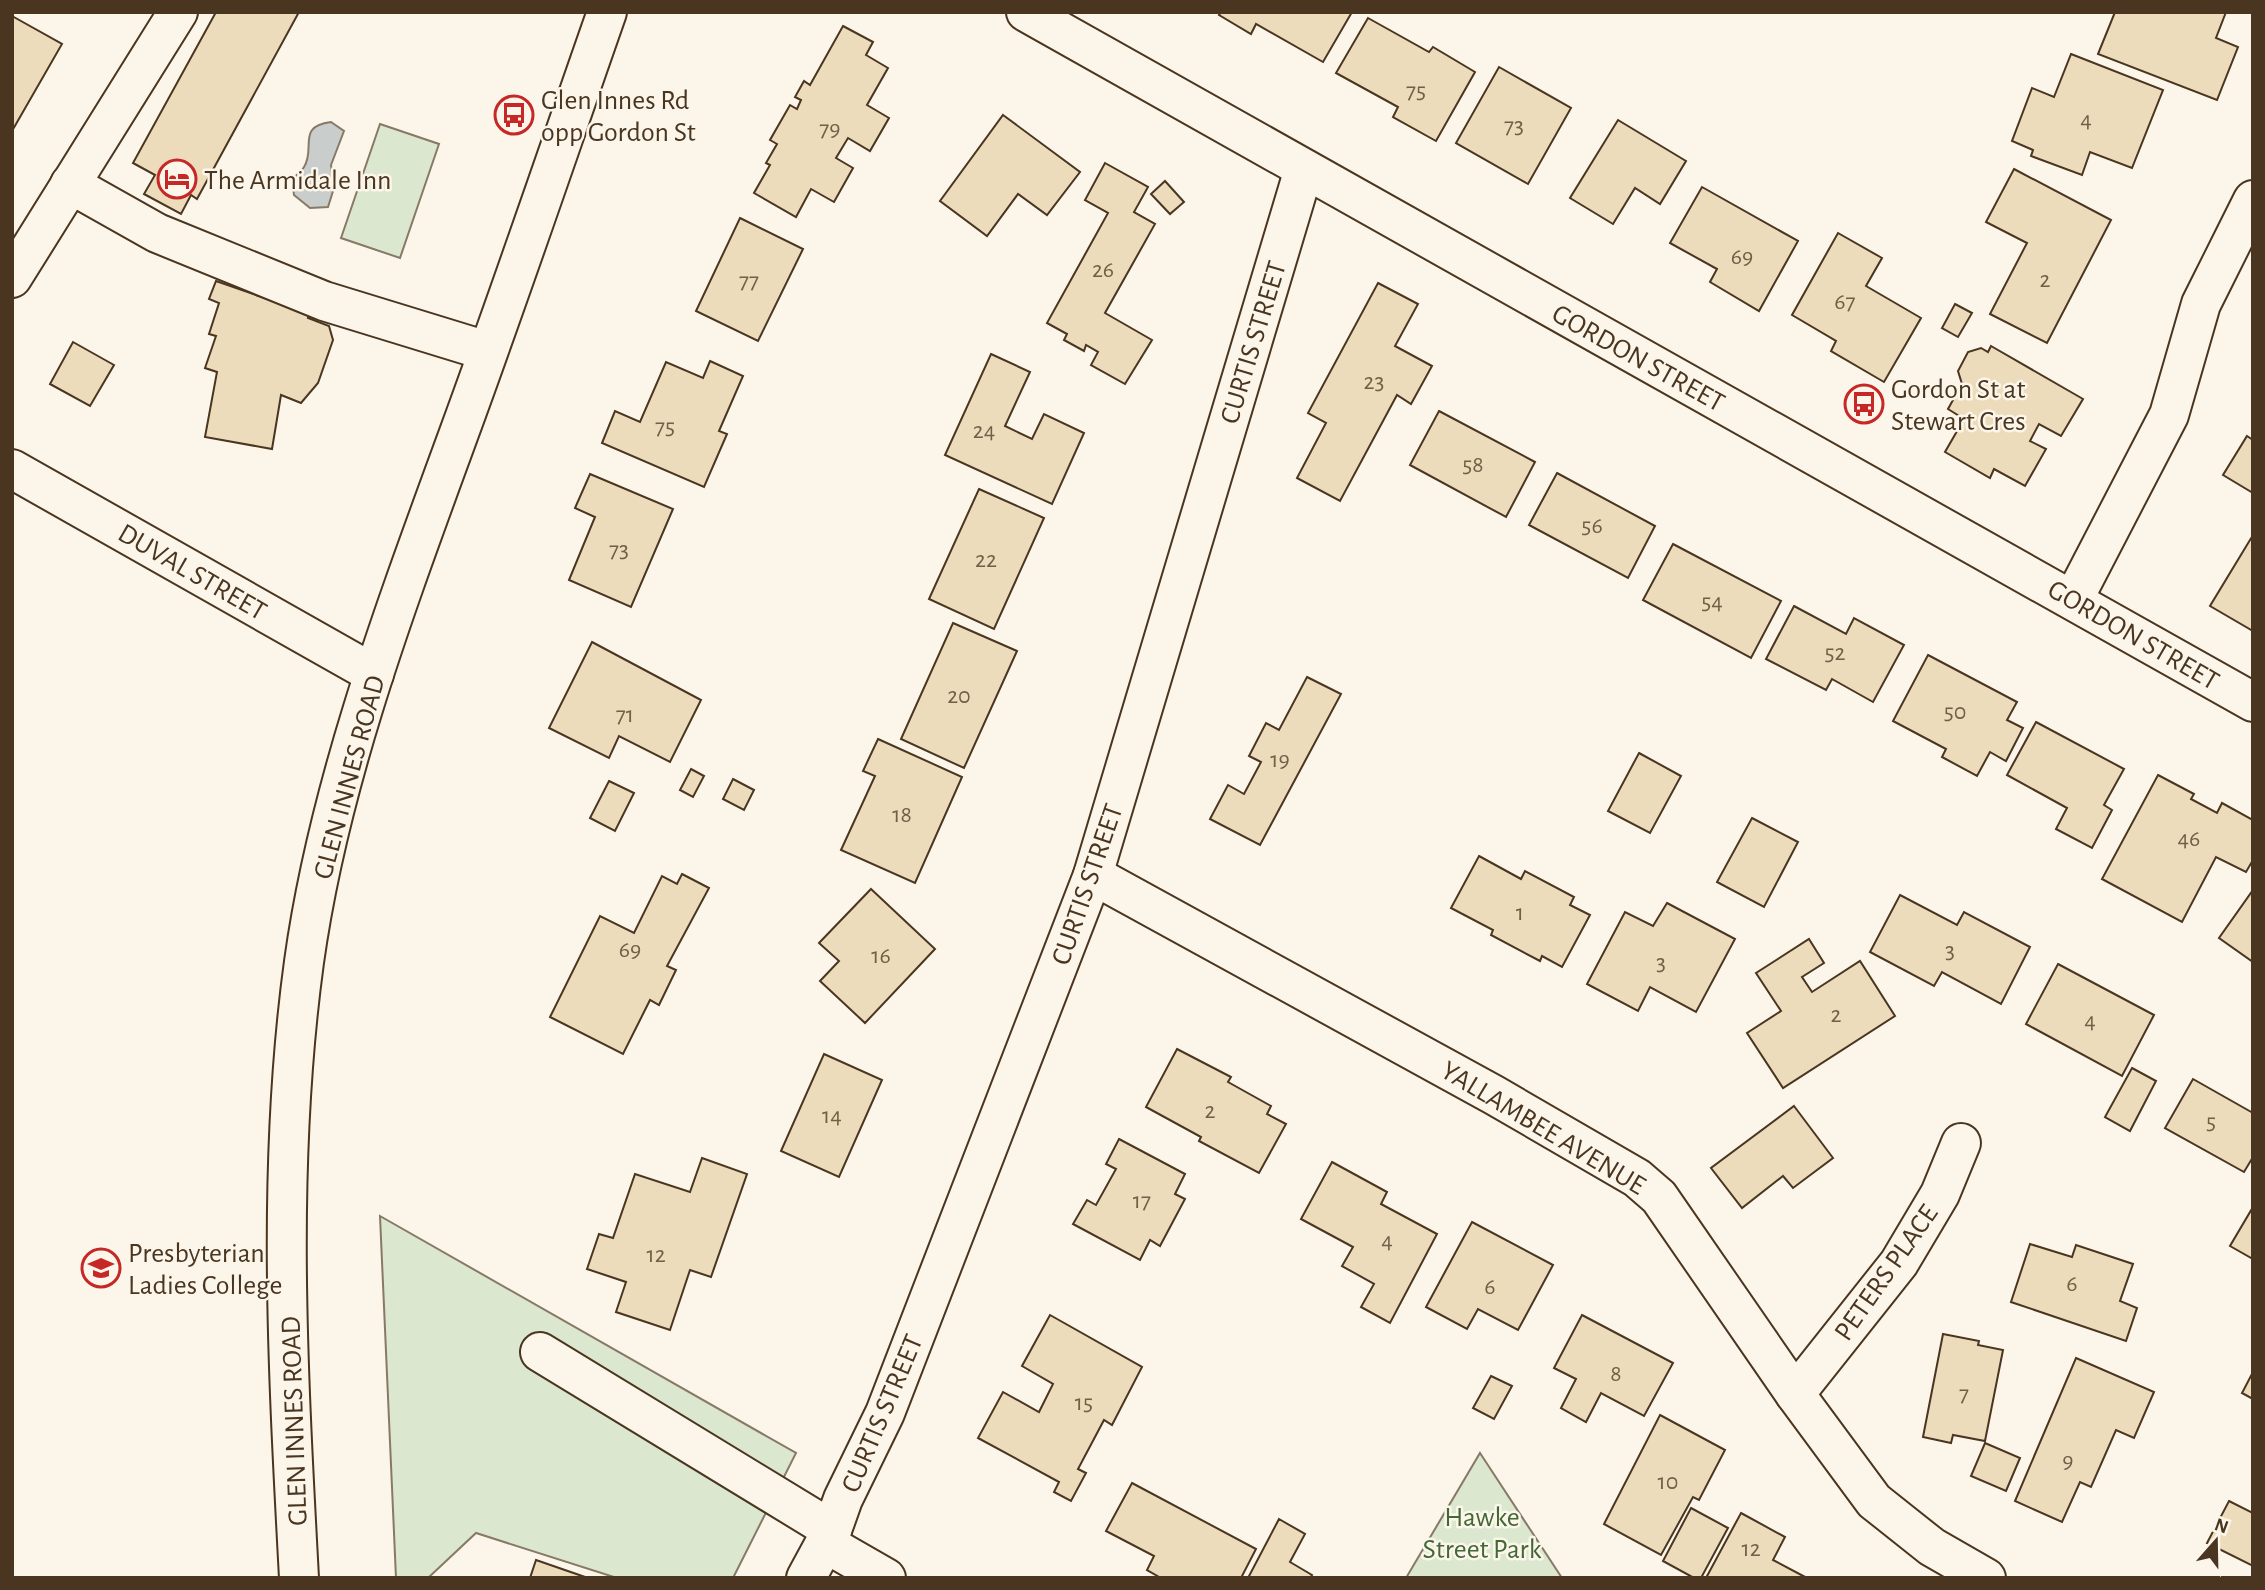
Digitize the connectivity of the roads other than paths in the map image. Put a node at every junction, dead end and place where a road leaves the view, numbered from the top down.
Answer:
1 (178, 12) edge
2 (607, 12) edge
3 (1026, 12) edge
4 (1304, 169) junction
5 (71, 184) junction
6 (2253, 200) edge
7 (12, 278) edge
8 (487, 351) junction
9 (12, 468) edge
10 (2074, 600) junction
11 (374, 674) junction
12 (2253, 702) edge
13 (1093, 875) junction
14 (1961, 1143) dead end
15 (540, 1352) dead end
16 (1795, 1394) junction
17 (828, 1537) junction
18 (299, 1578) edge
19 (806, 1578) edge
20 (886, 1578) edge
21 (1986, 1578) edge

1 - 5 street
2 - 8 street, GLEN INNES ROAD
3 - 4 street, GORDON STREET
4 - 10 street, GORDON STREET
4 - 13 street, CURTIS STREET
5 - 7 street
5 - 8 street
6 - 10 street
8 - 11 street, GLEN INNES ROAD
9 - 11 street, DUVAL STREET
10 - 12 street, GORDON STREET
11 - 18 street, GLEN INNES ROAD
13 - 16 street, YALLAMBEE AVENUE
13 - 17 street, CURTIS STREET
14 - 16 street, PETERS PLACE
15 - 17 street
16 - 21 street, YALLAMBEE AVENUE
17 - 19 street, CURTIS STREET
17 - 20 street

